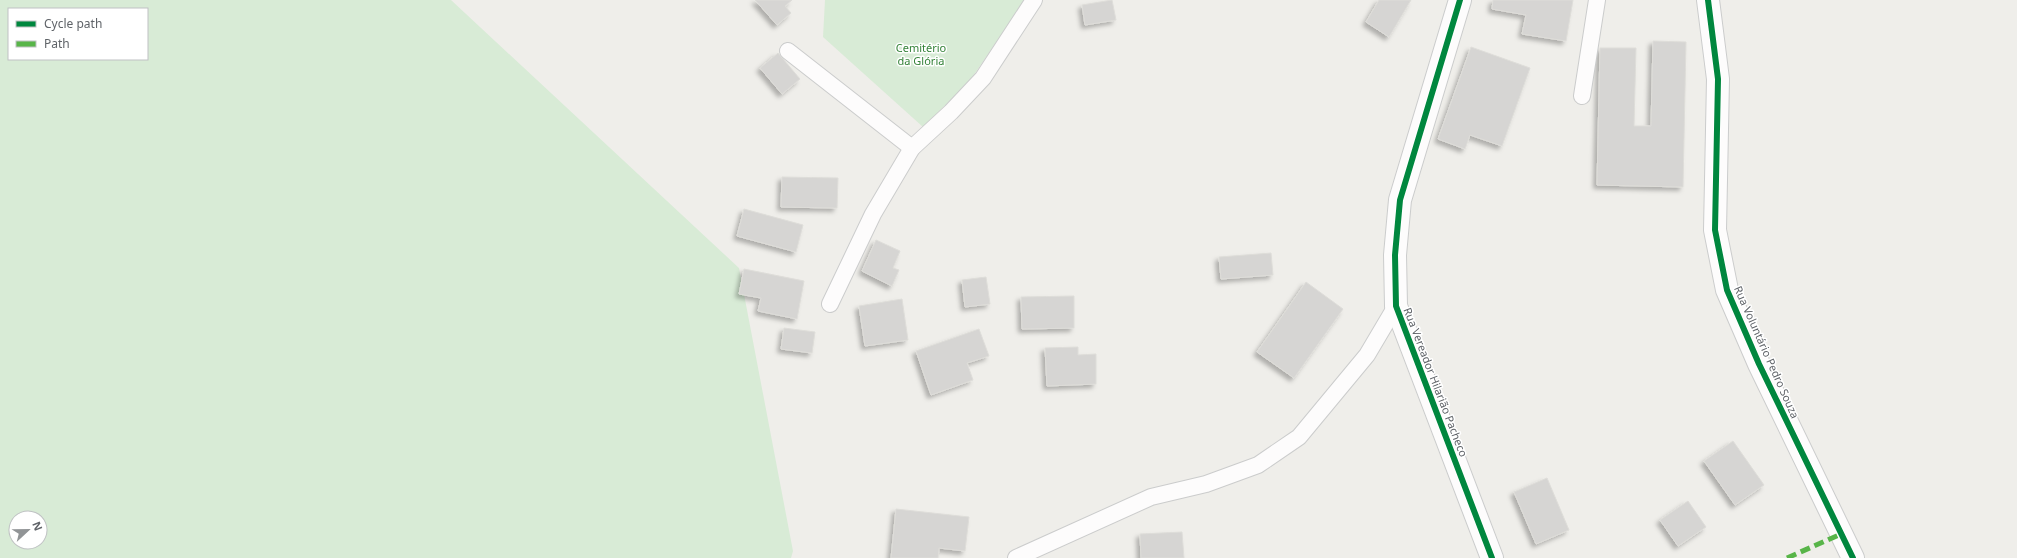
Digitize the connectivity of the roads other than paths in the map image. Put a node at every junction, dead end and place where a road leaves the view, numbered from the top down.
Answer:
1 (1034, 0) edge
2 (1460, 0) edge
3 (1597, 0) edge
4 (1708, 0) edge
5 (788, 51) dead end
6 (1582, 96) dead end
7 (912, 148) junction
8 (830, 304) dead end
9 (1396, 306) junction
10 (1016, 558) edge
11 (1492, 558) edge
12 (1853, 558) edge

1 - 7 lane
2 - 9 street, Rua Vereador Hilarião Pacheco
3 - 6 lane
4 - 12 street, Rua Voluntário Pedro Souza
5 - 7 lane
7 - 8 lane
9 - 10 lane
9 - 11 street, Rua Vereador Hilarião Pacheco

